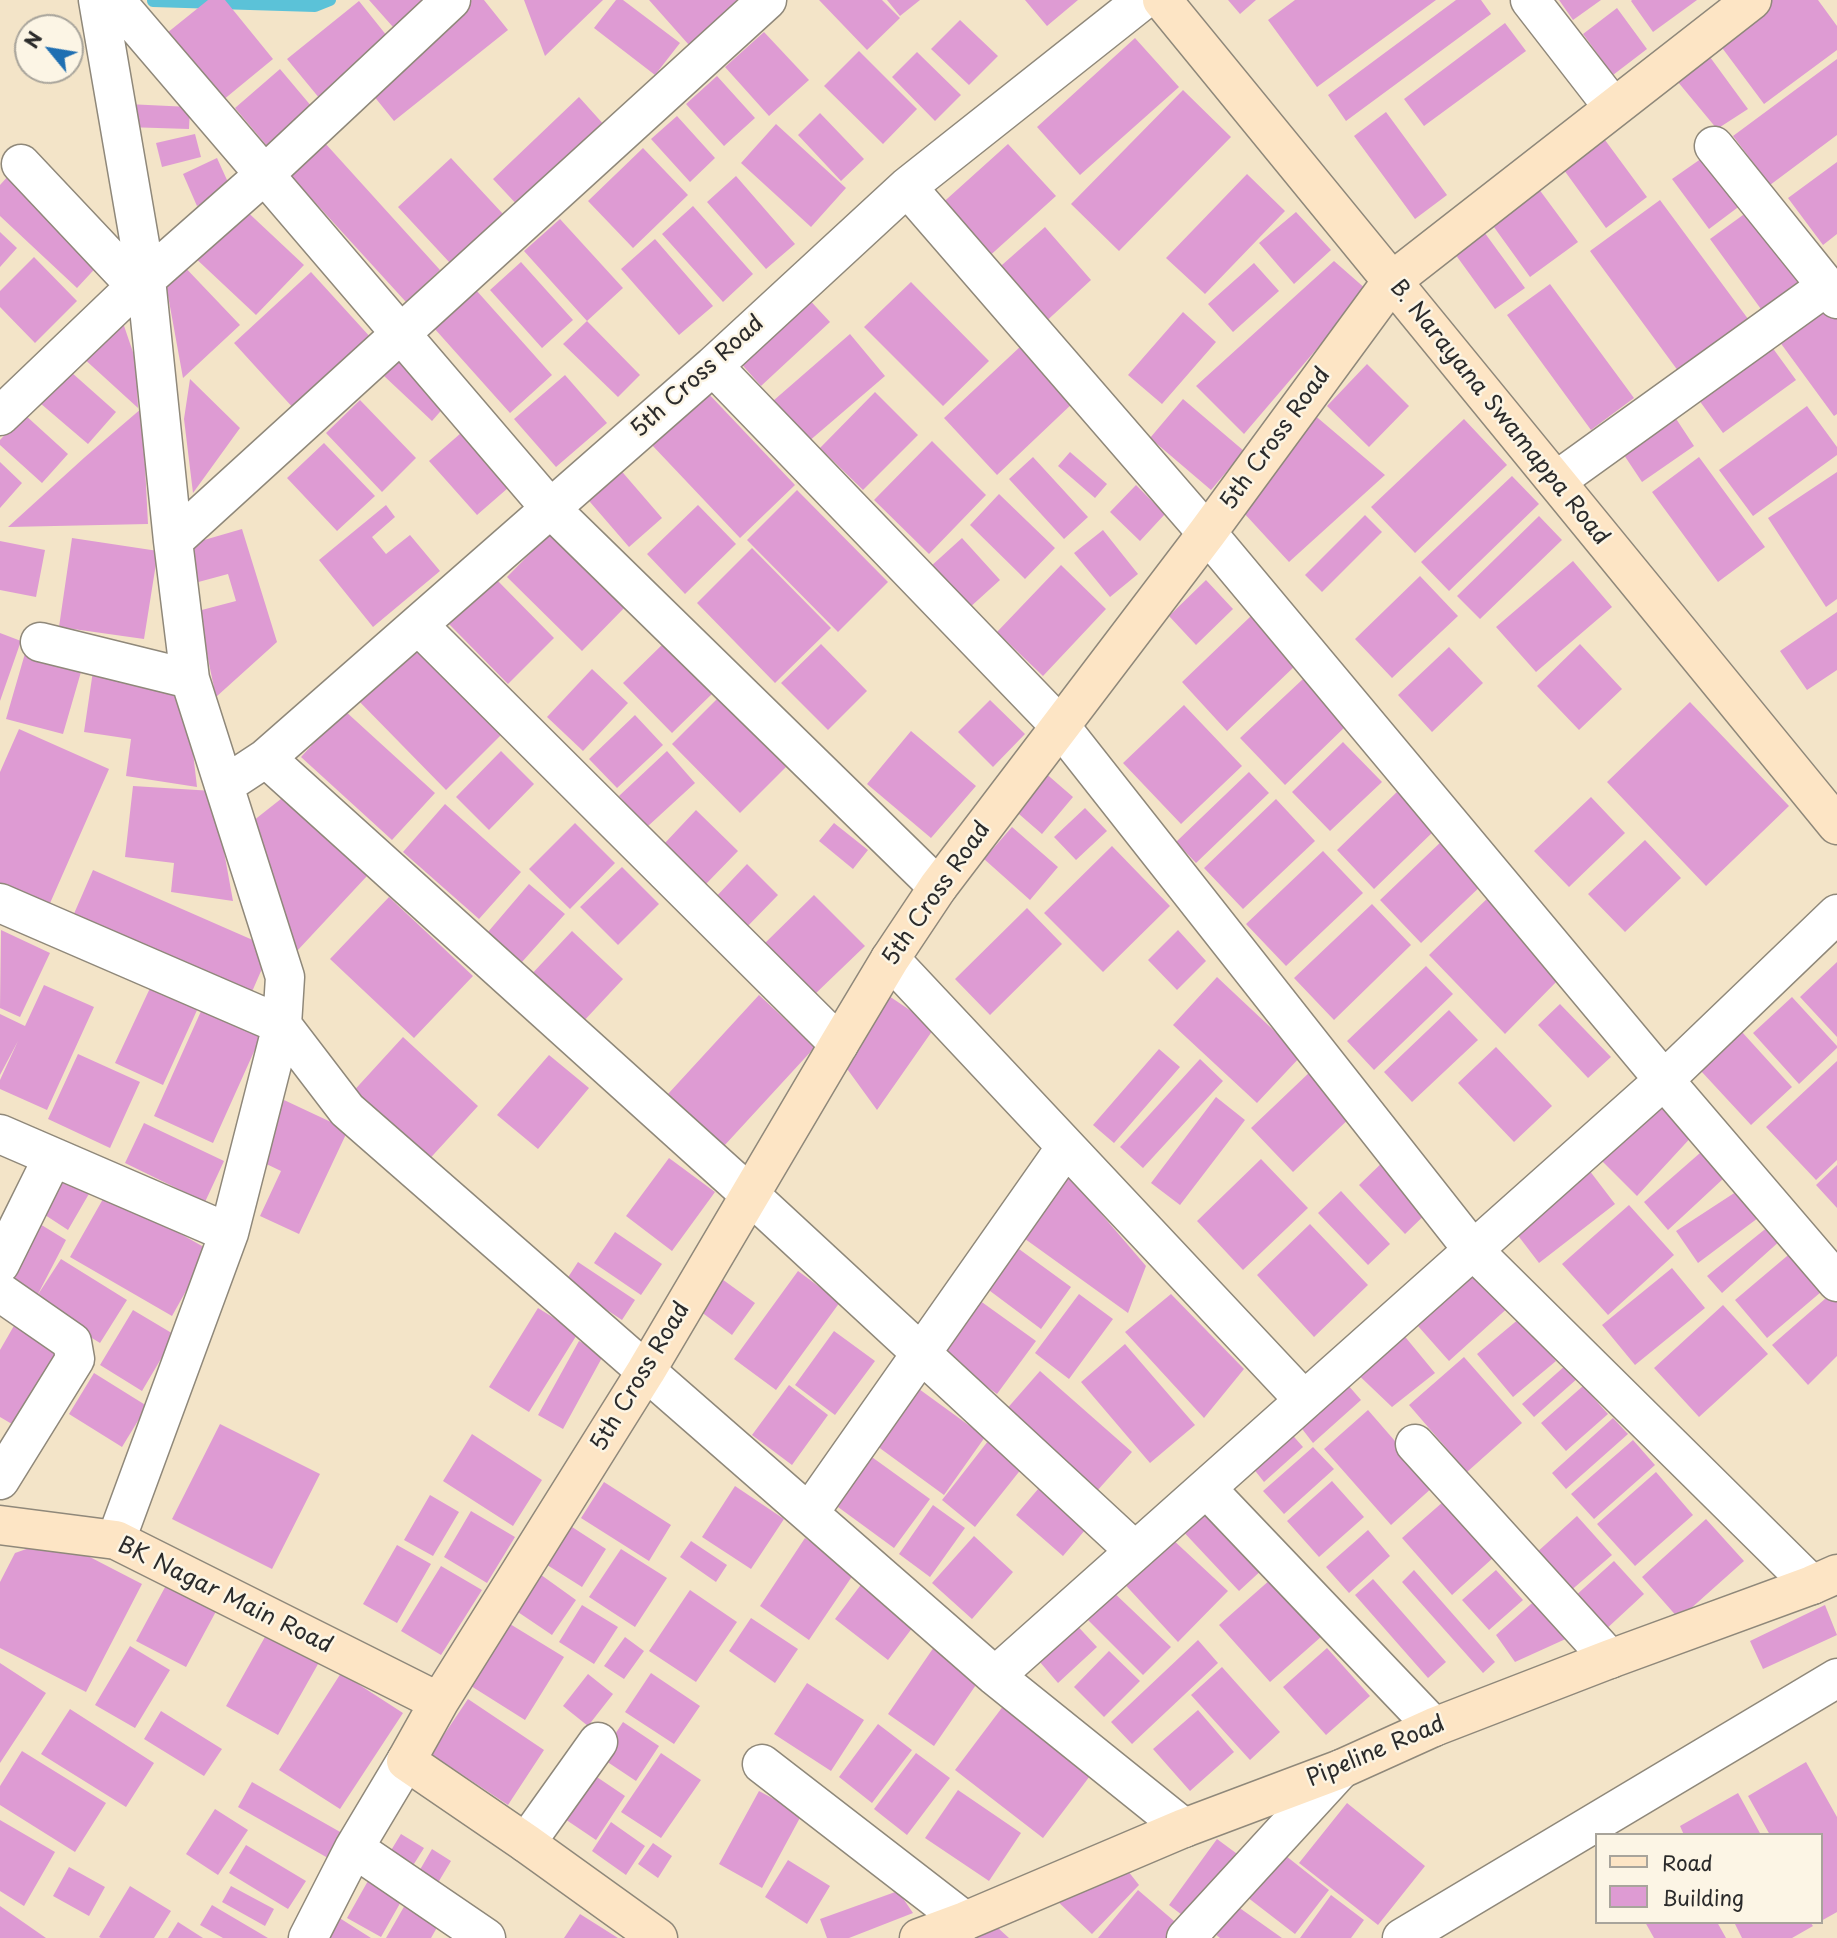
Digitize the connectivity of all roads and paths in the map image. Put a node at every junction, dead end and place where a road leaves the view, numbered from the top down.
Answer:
1 (98, 0) edge
2 (115, 0) edge
3 (451, 0) edge
4 (767, 0) edge
5 (1143, 0) edge
6 (1162, 0) edge
7 (1530, 0) edge
8 (1752, 0) edge
9 (1614, 107) junction
10 (1714, 146) dead end
11 (21, 164) dead end
12 (264, 175) junction
13 (907, 187) junction
14 (1392, 281) junction
15 (141, 282) junction
16 (1832, 293) edge
17 (400, 332) junction
18 (713, 366) junction
19 (0, 416) edge
20 (1556, 481) junction
21 (550, 508) junction
22 (1207, 533) junction
23 (173, 541) junction
24 (418, 625) junction
25 (40, 642) dead end
26 (190, 679) junction
27 (1060, 726) junction
28 (265, 758) junction
29 (225, 785) junction
30 (1837, 825) edge
31 (938, 887) junction
32 (0, 903) edge
33 (1837, 914) edge
34 (890, 959) junction
35 (282, 1025) junction
36 (839, 1044) junction
37 (1664, 1080) junction
38 (0, 1134) edge
39 (1066, 1147) junction
40 (53, 1157) junction
41 (749, 1194) junction
42 (229, 1233) junction
43 (1473, 1250) junction
44 (0, 1264) edge
45 (1837, 1282) edge
46 (0, 1292) edge
47 (921, 1353) junction
48 (646, 1371) junction
49 (1304, 1400) junction
50 (1415, 1444) dead end
51 (0, 1480) edge
52 (1206, 1488) junction
53 (808, 1513) junction
54 (0, 1525) edge
55 (116, 1540) junction
56 (1135, 1551) junction
57 (1824, 1580) edge
58 (1610, 1658) junction
59 (995, 1676) junction
60 (1837, 1678) edge
61 (439, 1702) junction
62 (1434, 1727) junction
63 (598, 1742) dead end
64 (406, 1760) junction
65 (762, 1764) dead end
66 (1341, 1769) junction
67 (1184, 1828) junction
68 (526, 1843) junction
69 (354, 1847) junction
70 (965, 1921) junction
71 (308, 1938) edge
72 (486, 1938) edge
73 (658, 1938) edge
74 (919, 1938) edge
75 (1186, 1938) edge
76 (1402, 1938) edge

1 - 15 street
2 - 12 street
3 - 12 street
4 - 17 street
5 - 13 street, 5th Cross Road
6 - 14 street, B. Narayana Swamappa Road
7 - 9 street
8 - 9 street, 5th Cross Road
9 - 14 street, 5th Cross Road
10 - 16 street
11 - 15 street
12 - 15 street
12 - 17 street
13 - 18 street, 5th Cross Road
13 - 22 street
14 - 20 street, B. Narayana Swamappa Road
14 - 22 street, 5th Cross Road
15 - 19 street
15 - 23 street
16 - 20 street
17 - 21 street
17 - 23 street
18 - 21 street, 5th Cross Road
18 - 27 street
20 - 30 street, B. Narayana Swamappa Road
21 - 24 street, 5th Cross Road
21 - 31 street
22 - 27 street, 5th Cross Road
22 - 37 street
23 - 26 street
24 - 28 street, 5th Cross Road
24 - 36 street
25 - 26 street
26 - 29 street
27 - 31 street, 5th Cross Road
27 - 43 street
28 - 29 street, 5th Cross Road
28 - 41 street
29 - 35 street
31 - 34 street, 5th Cross Road
32 - 35 street
33 - 37 street
34 - 36 street, 5th Cross Road
34 - 39 street
35 - 42 street
35 - 48 street
36 - 41 street, 5th Cross Road
37 - 43 street
37 - 45 street
38 - 40 street
39 - 47 street
39 - 49 street
40 - 42 street
40 - 44 street
41 - 47 street
41 - 48 street, 5th Cross Road
42 - 55 street
43 - 49 street
43 - 57 street
46 - 51 street
47 - 53 street
47 - 56 street
48 - 53 street
48 - 61 street, 5th Cross Road
49 - 52 street
50 - 58 street
52 - 56 street
52 - 62 street
53 - 59 street
54 - 55 street, BK Nagar Main Road
55 - 61 street, BK Nagar Main Road
56 - 59 street
57 - 58 street, Pipeline Road
58 - 62 street, Pipeline Road
59 - 67 street
60 - 76 street
61 - 64 street, 5th Cross Road
62 - 66 street, Pipeline Road
63 - 68 street
64 - 68 street
64 - 69 street, 5th Cross Road
65 - 70 street
66 - 67 street, Pipeline Road
66 - 75 street
67 - 70 street, Pipeline Road
68 - 73 street
69 - 71 street, 5th Cross Road
69 - 72 street
70 - 74 street, Pipeline Road

